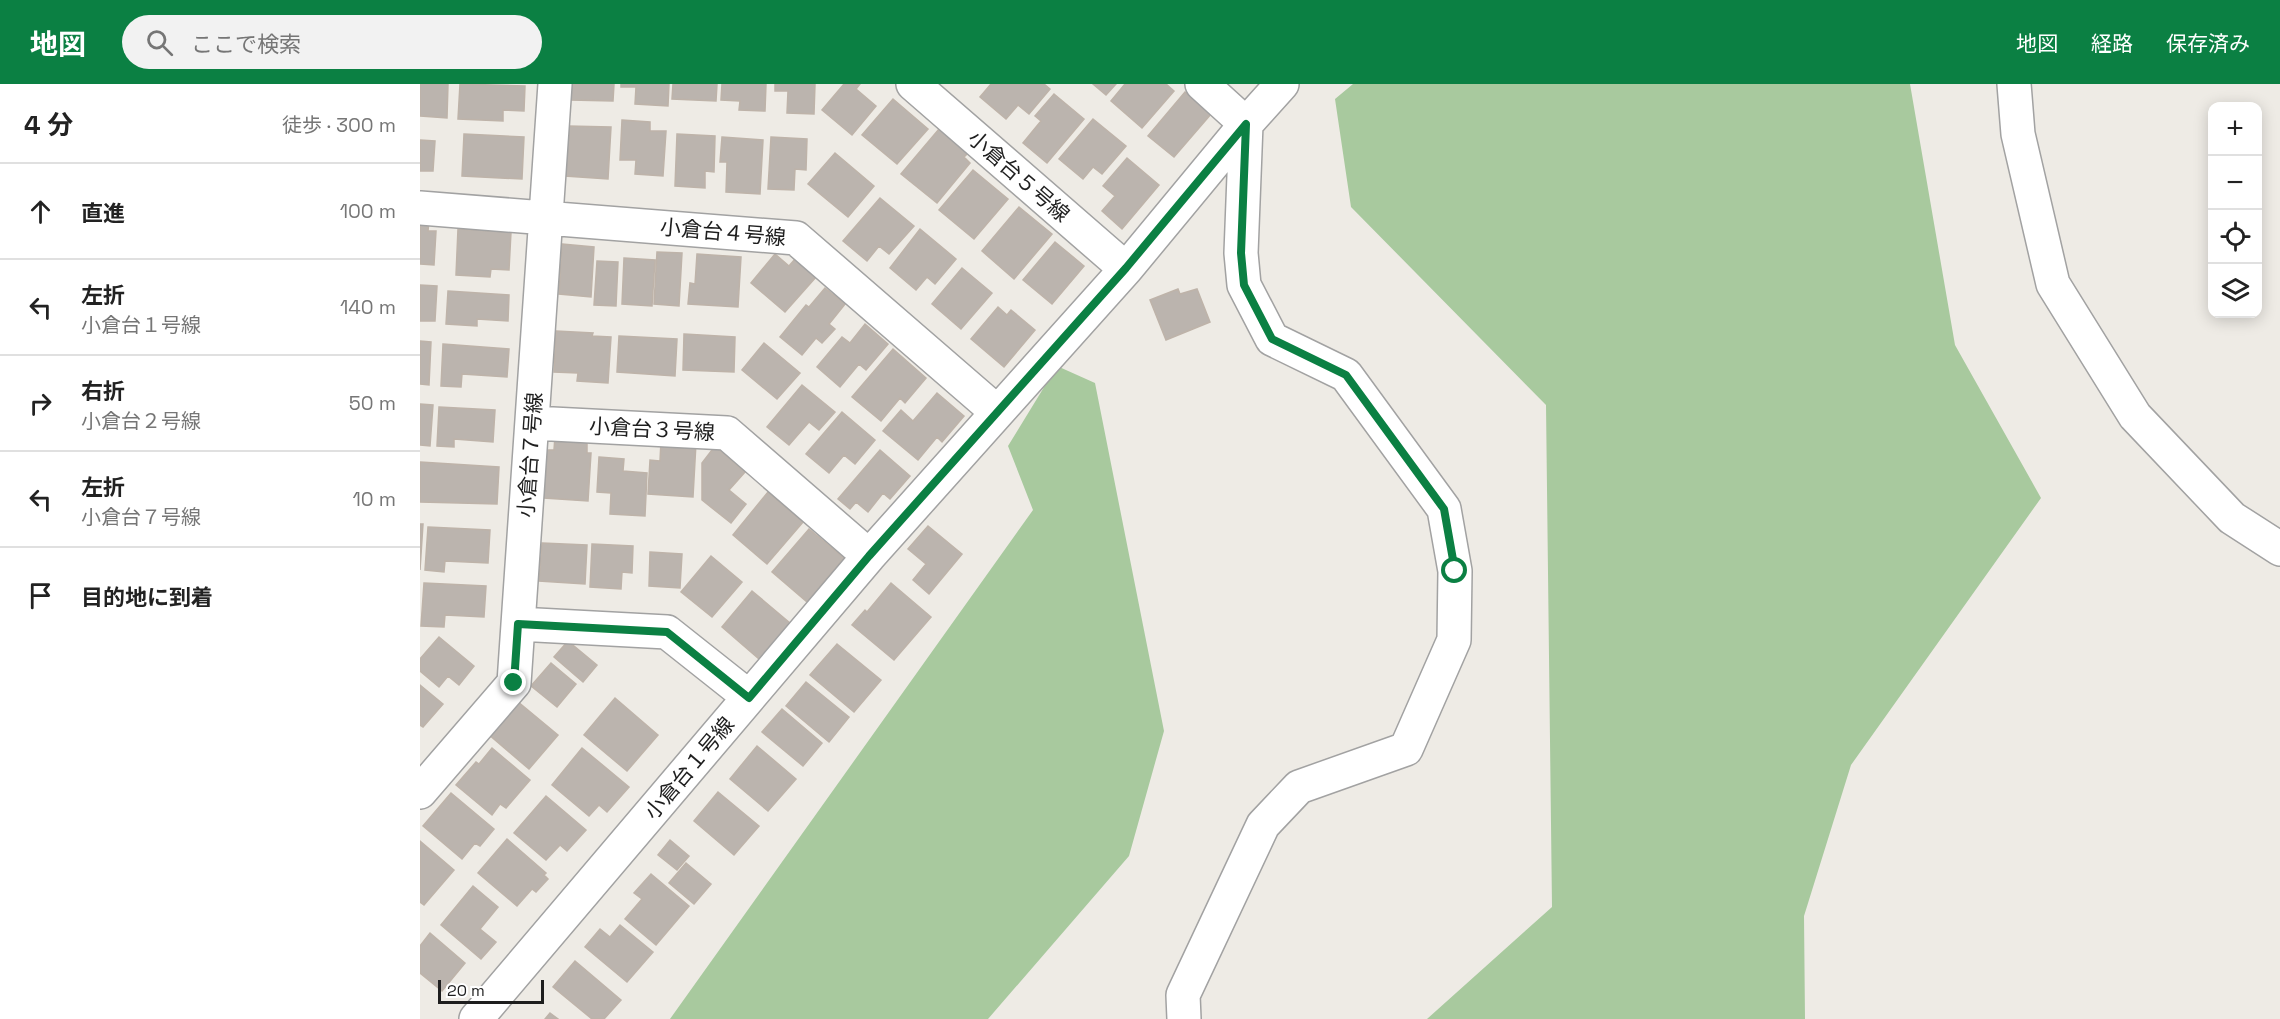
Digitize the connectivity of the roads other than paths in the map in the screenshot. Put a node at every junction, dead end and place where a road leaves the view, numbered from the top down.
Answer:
1 (555, 84) edge
2 (913, 84) edge
3 (1202, 84) edge
4 (1282, 84) edge
5 (2014, 84) edge
6 (1246, 124) junction
7 (420, 208) edge
8 (547, 218) junction
9 (1126, 268) junction
10 (997, 412) junction
11 (533, 423) junction
12 (2280, 549) edge
13 (869, 556) junction
14 (518, 624) junction
15 (749, 698) junction
16 (420, 792) edge
17 (476, 1019) edge
18 (1184, 1019) edge

1 - 8 street, 小倉台７号線
2 - 9 street, 小倉台５号線
3 - 6 street
4 - 6 street, 小倉台１号線
5 - 12 street
6 - 9 street, 小倉台１号線
6 - 18 street
7 - 8 street, 小倉台４号線
8 - 10 street, 小倉台４号線
8 - 11 street, 小倉台７号線
9 - 10 street, 小倉台１号線
10 - 13 street, 小倉台１号線
11 - 13 street, 小倉台３号線
11 - 14 street, 小倉台７号線
13 - 15 street, 小倉台１号線
14 - 15 street
14 - 16 street, 小倉台７号線
15 - 17 street, 小倉台１号線

